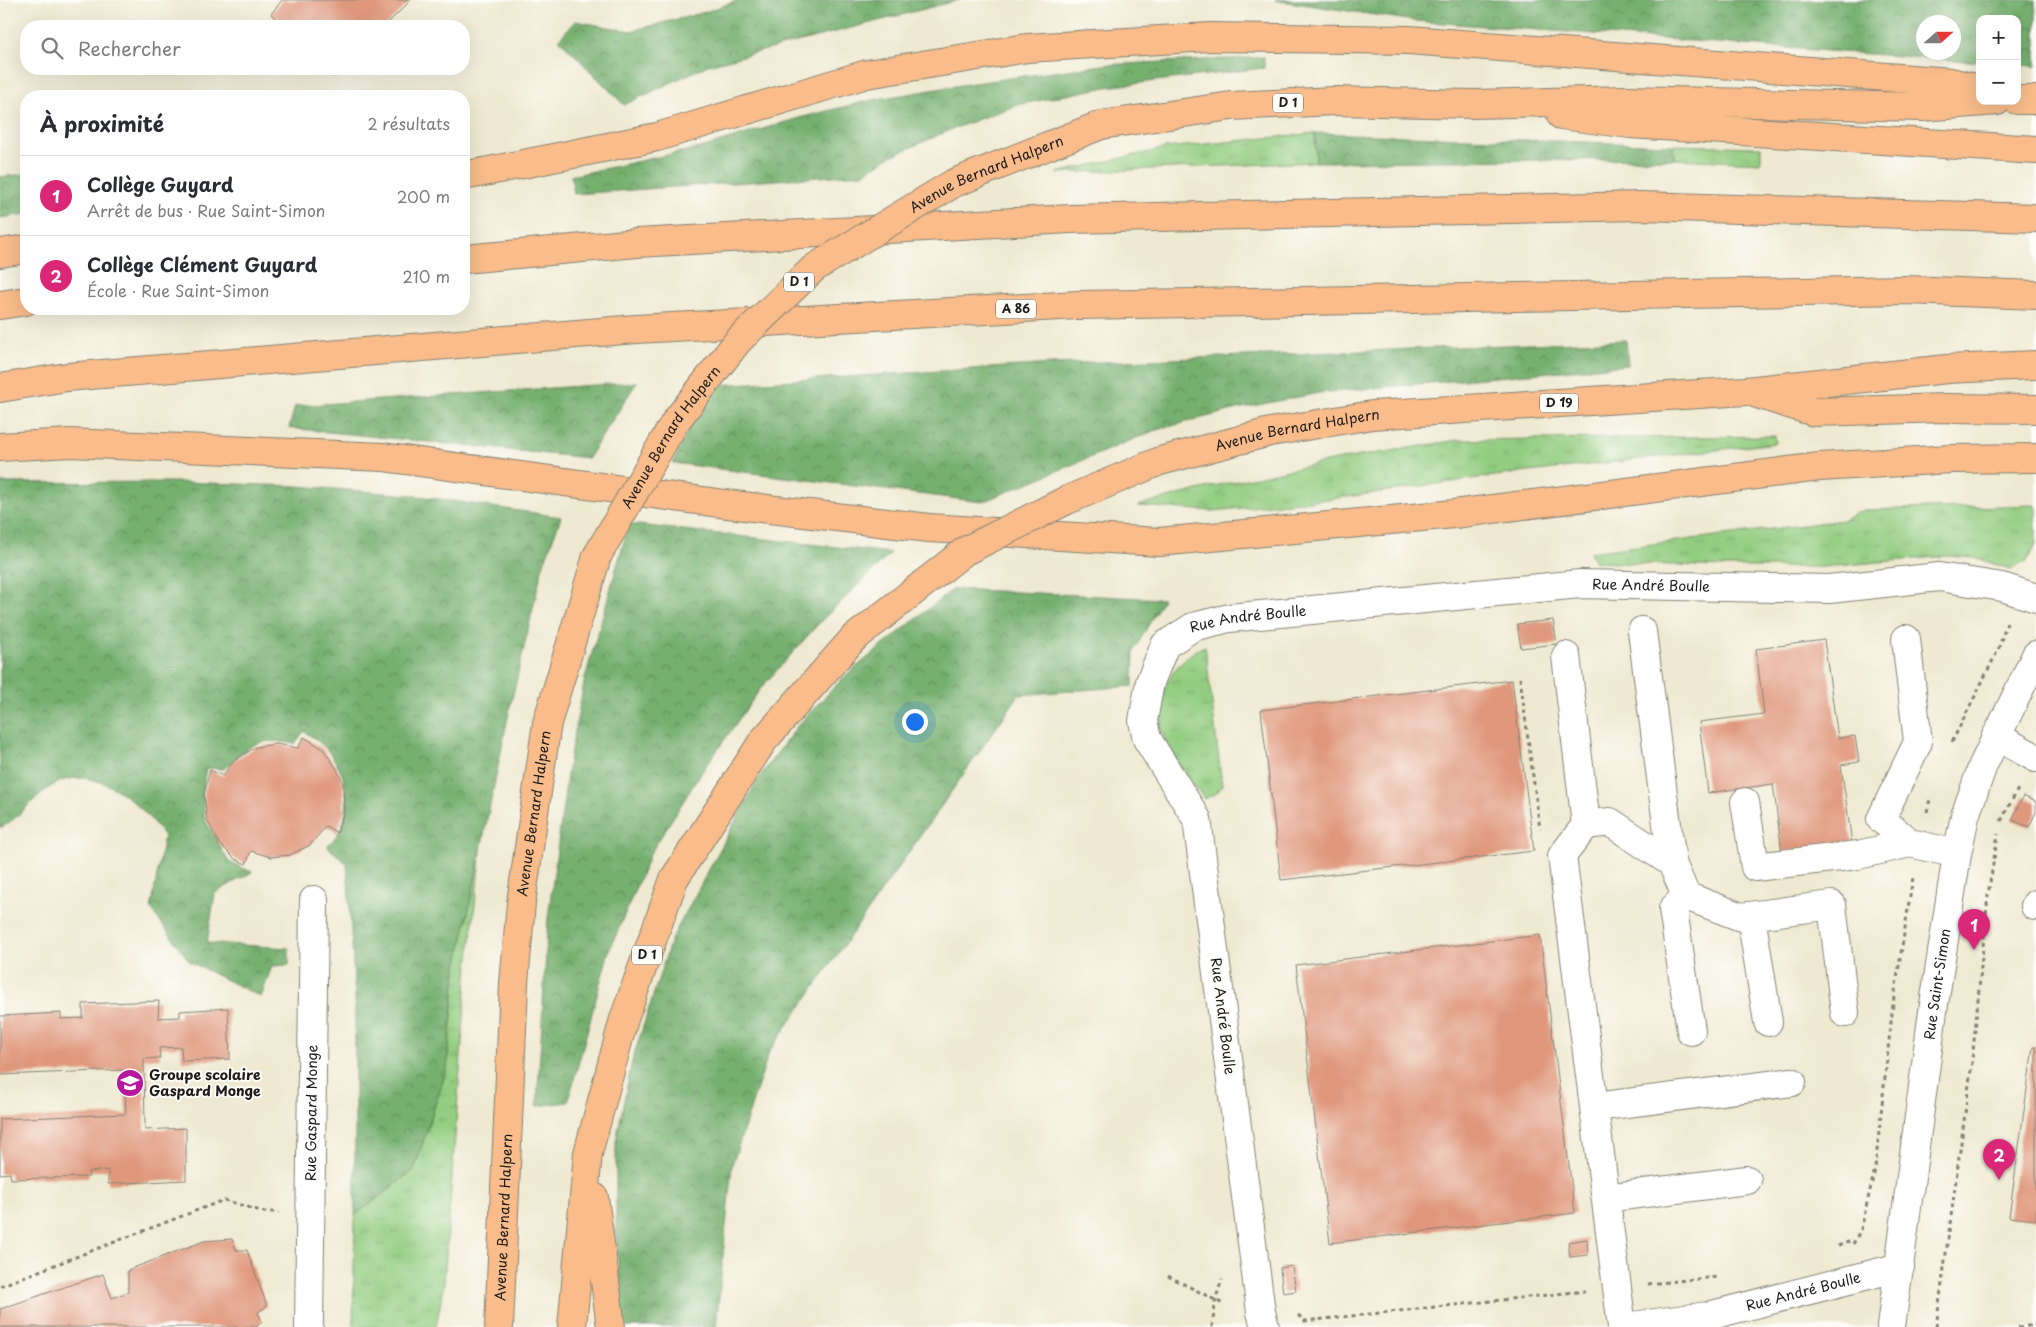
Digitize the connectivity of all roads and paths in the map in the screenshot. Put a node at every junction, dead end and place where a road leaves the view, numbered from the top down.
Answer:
1 (1976, 88) edge
2 (1976, 103) edge
3 (1475, 104) junction
4 (2036, 150) edge
5 (470, 175) edge
6 (2036, 218) edge
7 (20, 250) edge
8 (0, 253) edge
9 (470, 258) edge
10 (2036, 295) edge
11 (20, 302) edge
12 (0, 305) edge
13 (2036, 365) edge
14 (0, 388) edge
15 (1746, 391) junction
16 (2036, 409) edge
17 (0, 447) edge
18 (2036, 458) edge
19 (1160, 461) joint
20 (2036, 598) edge
21 (2010, 613) dead end
22 (1642, 631) dead end
23 (1906, 639) dead end
24 (1998, 650) dead end
25 (2036, 655) edge
26 (1566, 656) dead end
27 (1996, 736) junction
28 (2035, 758) edge
29 (1745, 802) dead end
30 (1586, 825) junction
31 (1910, 844) junction
32 (1957, 854) junction
33 (1672, 863) junction
34 (1686, 896) junction
35 (314, 900) dead end
36 (1752, 916) junction
37 (1893, 1004) dead end
38 (1845, 1013) dead end
39 (1768, 1022) dead end
40 (1691, 1031) dead end
41 (1792, 1082) dead end
42 (1595, 1107) junction
43 (588, 1153) junction
44 (1746, 1180) dead end
45 (1606, 1198) junction
46 (312, 1213) junction
47 (1853, 1240) junction
48 (1852, 1247) dead end
49 (1835, 1248) dead end
50 (1900, 1267) junction
51 (1168, 1276) dead end
52 (1722, 1277) dead end
53 (0, 1286) edge
54 (1617, 1286) junction
55 (1216, 1298) junction
56 (1590, 1298) dead end
57 (1708, 1316) junction
58 (1263, 1319) edge
59 (498, 1322) edge
60 (2036, 1325) edge
61 (309, 1327) edge
62 (572, 1327) edge
63 (611, 1327) edge
64 (1212, 1327) edge
65 (1623, 1327) edge
66 (1747, 1327) edge
67 (1891, 1327) edge
68 (1936, 1327) edge
69 (2018, 1327) edge

1 - 5 highway
2 - 3 highway
3 - 4 highway
3 - 59 highway, Avenue Bernard Halpern / D 1, bridge
6 - 9 highway
7 - 8 highway
10 - 14 highway, A 86
11 - 12 highway
13 - 15 highway, Avenue Bernard Halpern
15 - 16 highway
15 - 19 highway, Avenue Bernard Halpern / D 19
17 - 18 highway
19 - 43 highway, Avenue Bernard Halpern / D 1, bridge
20 - 58 street, Rue André Boulle
21 - 24 path
22 - 33 street
23 - 31 street
25 - 27 street, Rue Saint-Simon
26 - 30 street
27 - 28 street
27 - 32 street, Rue Saint-Simon
28 - 68 path
29 - 31 street
30 - 33 street
30 - 42 street
31 - 32 street
32 - 50 street, Rue Saint-Simon
33 - 34 street
34 - 36 street
34 - 40 street
35 - 46 street, Rue Gaspard Monge
36 - 38 street
36 - 39 street
37 - 47 path
41 - 42 street
42 - 45 street
43 - 62 highway, Avenue Bernard Halpern / D 1
43 - 63 highway
44 - 45 street
45 - 54 street
46 - 53 path
46 - 61 street, Rue Gaspard Monge
47 - 48 path
47 - 49 path
50 - 57 street, Rue André Boulle
50 - 67 street, Rue Saint-Simon
51 - 55 path
52 - 54 path
54 - 65 street
55 - 58 path
55 - 64 path
56 - 58 path
57 - 65 street, Rue André Boulle
57 - 66 street, Rue André Boulle
60 - 69 path

